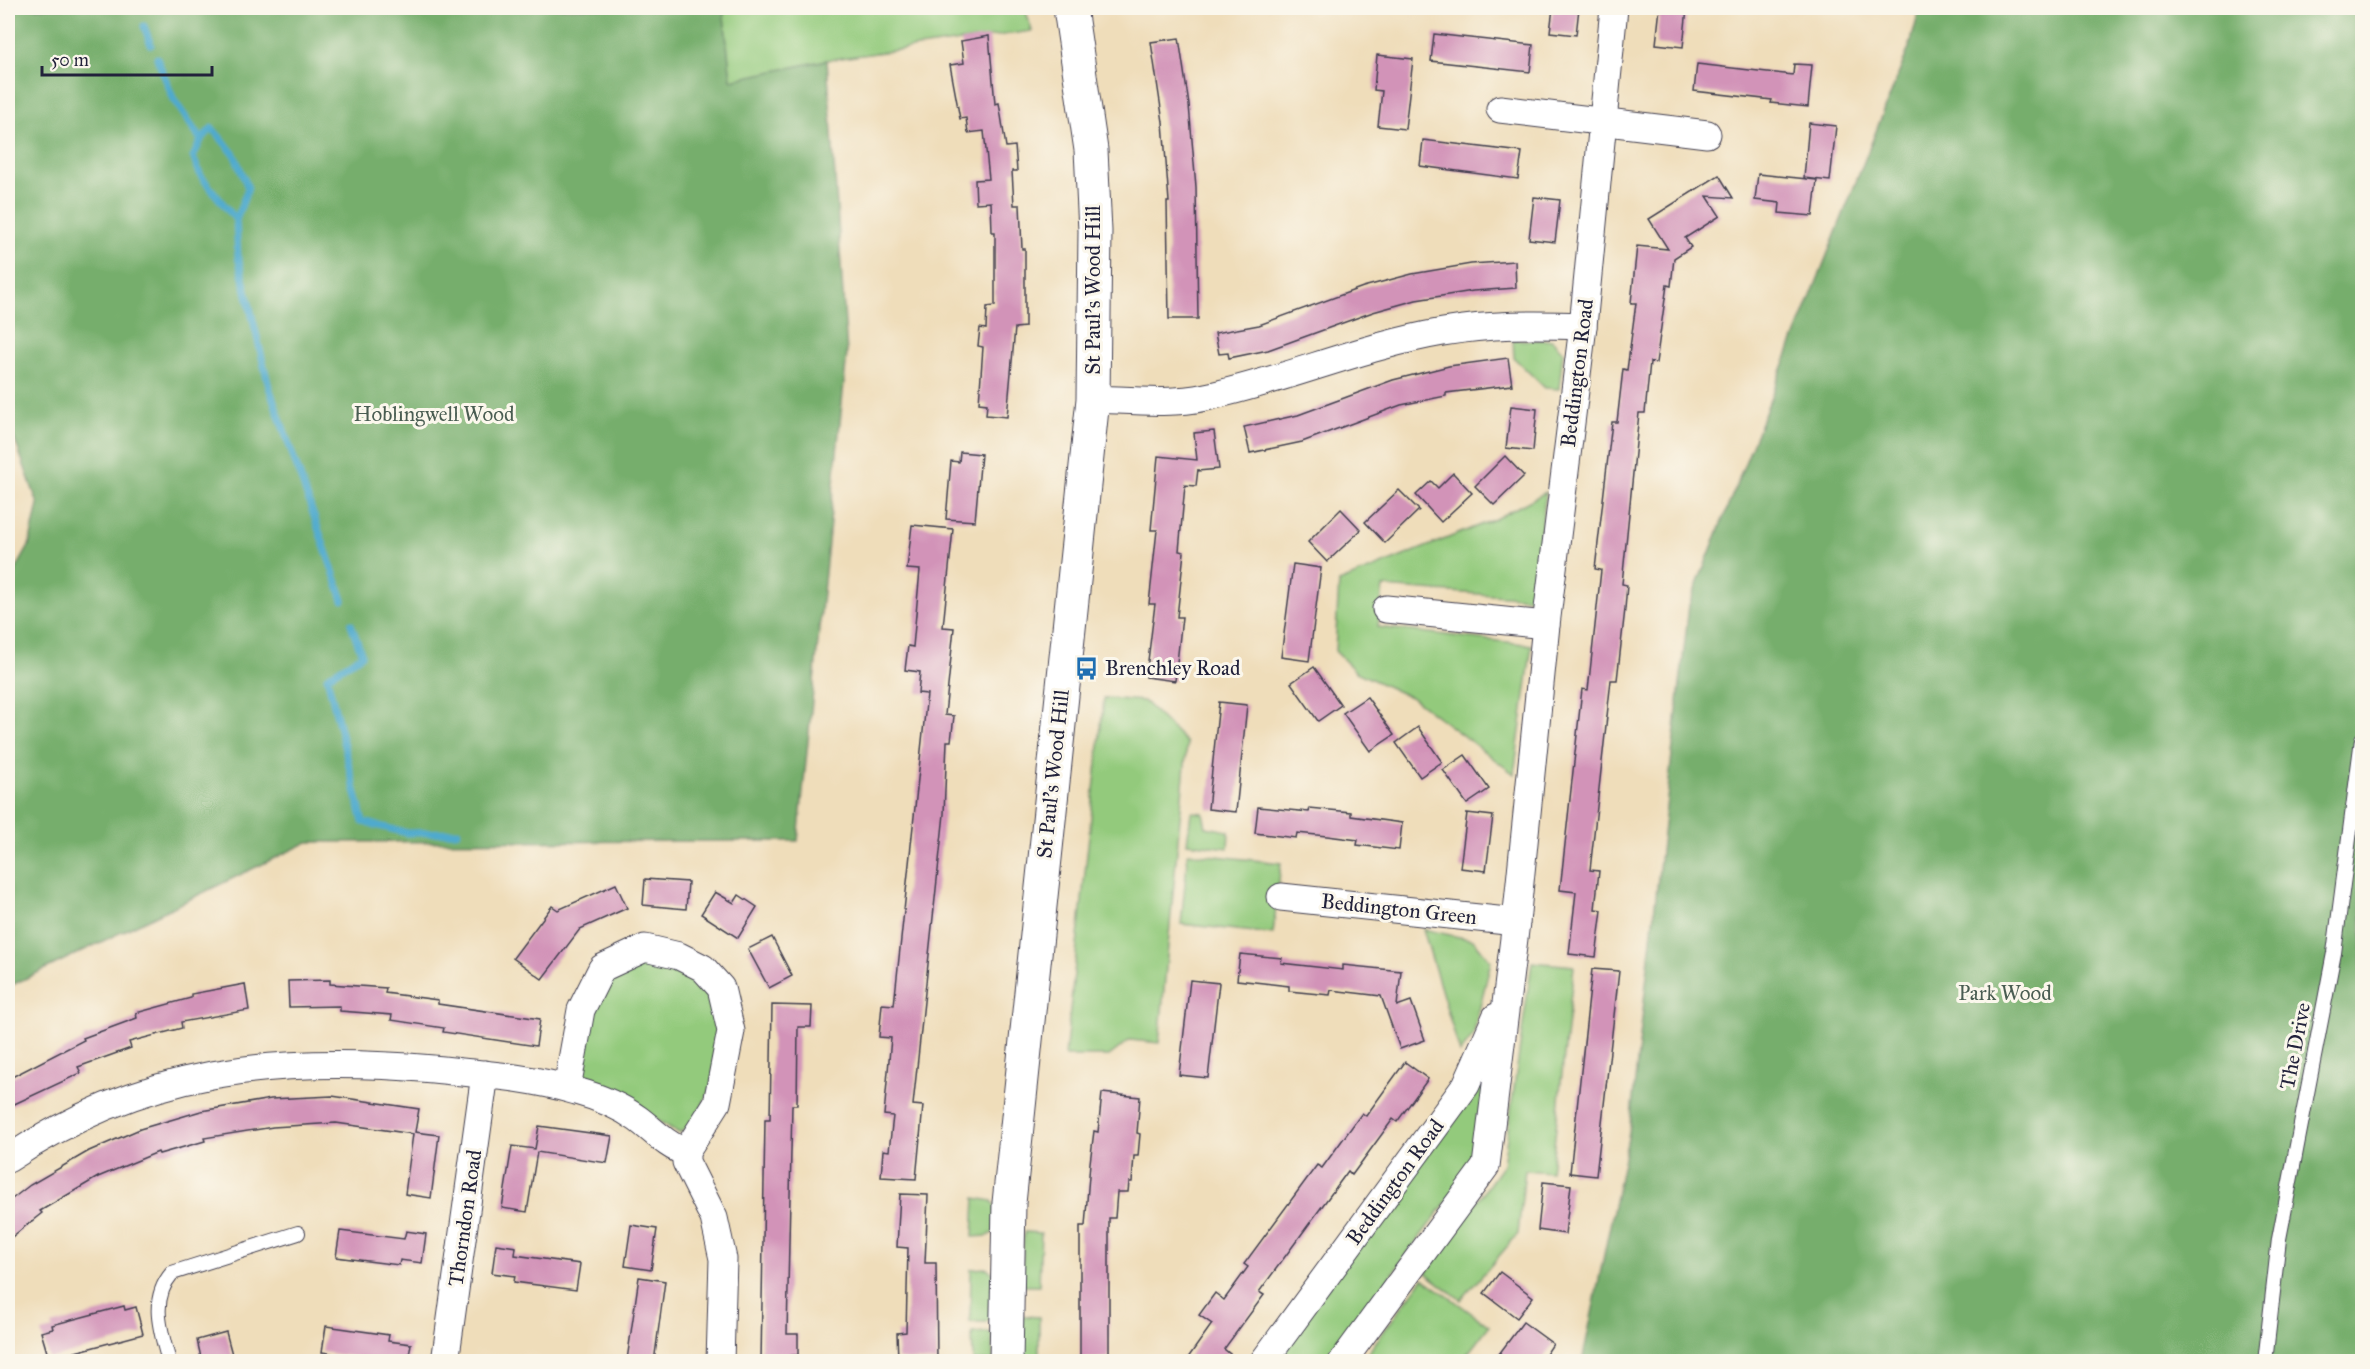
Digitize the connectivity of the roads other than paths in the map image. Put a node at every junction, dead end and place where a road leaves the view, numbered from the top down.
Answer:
1 (1070, 8) edge
2 (1614, 8) edge
3 (1500, 109) dead end
4 (1602, 121) junction
5 (1707, 134) dead end
6 (1583, 326) junction
7 (1093, 399) junction
8 (1386, 609) dead end
9 (1546, 625) junction
10 (2362, 739) edge
11 (1281, 897) dead end
12 (1516, 922) junction
13 (1508, 992) junction
14 (485, 1074) junction
15 (567, 1088) junction
16 (686, 1152) junction
17 (8, 1159) edge
18 (298, 1233) dead end
19 (169, 1362) edge
20 (445, 1362) edge
21 (720, 1362) edge
22 (1006, 1362) edge
23 (1263, 1362) edge
24 (1342, 1362) edge
25 (2265, 1362) edge

1 - 7 street, St Paul's Wood Hill
2 - 4 street, Beddington Road
3 - 4 street
4 - 5 street
4 - 6 street, Beddington Road
6 - 7 street
6 - 9 street, Beddington Road
7 - 22 street, St Paul's Wood Hill
8 - 9 street
9 - 12 street, Beddington Road
10 - 25 lane, The Drive
11 - 12 street, Beddington Green
12 - 13 street, Beddington Road
13 - 23 street, Beddington Road
13 - 24 street, Beddington Road
14 - 15 street
14 - 17 street
14 - 20 street, Thorndon Road
15 - 16 street
15 - 16 street
16 - 21 street
18 - 19 lane

